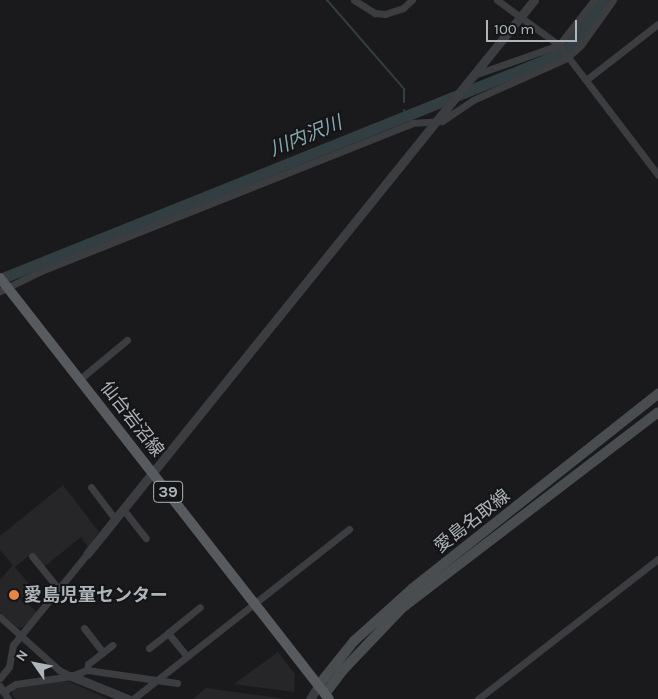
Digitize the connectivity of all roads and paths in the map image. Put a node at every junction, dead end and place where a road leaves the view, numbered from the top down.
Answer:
1 (354, 0) edge
2 (412, 0) edge
3 (497, 0) edge
4 (534, 0) edge
5 (594, 0) edge
6 (613, 0) edge
7 (520, 17) junction
8 (658, 24) edge
9 (559, 46) junction
10 (566, 56) junction
11 (468, 80) junction
12 (586, 80) junction
13 (438, 117) junction
14 (658, 175) edge
15 (4, 286) edge
16 (127, 340) dead end
17 (80, 379) junction
18 (658, 394) edge
19 (658, 412) edge
20 (152, 472) junction
21 (91, 487) dead end
22 (123, 510) junction
23 (115, 519) junction
24 (349, 529) dead end
25 (146, 538) dead end
26 (87, 554) joint
27 (32, 556) dead end
28 (658, 559) edge
29 (60, 591) junction
30 (253, 602) junction
31 (200, 607) dead end
32 (0, 617) edge
33 (84, 628) dead end
34 (168, 632) junction
35 (21, 635) junction
36 (112, 645) dead end
37 (149, 648) dead end
38 (103, 652) junction
39 (185, 654) junction
40 (87, 670) junction
41 (71, 676) junction
42 (0, 678) edge
43 (155, 680) junction
44 (177, 683) dead end
45 (318, 686) junction
46 (1, 689) edge
47 (325, 698) edge
48 (8, 699) edge
49 (128, 699) edge
50 (133, 699) edge
51 (310, 699) edge
52 (478, 699) edge

1 - 2 street
3 - 7 street
4 - 7 street
5 - 9 street
6 - 10 street
7 - 9 street
7 - 11 street
8 - 12 street
9 - 10 street
9 - 11 street
10 - 12 street
10 - 13 street
11 - 13 street
12 - 14 street
13 - 15 street
13 - 20 street
15 - 17 main road, 仙台岩沼線 / 39
16 - 17 street
17 - 20 main road, 仙台岩沼線 / 39
18 - 45 main road, 愛島名取線
19 - 47 main road, 愛島名取線
20 - 22 street
20 - 30 main road, 仙台岩沼線 / 39
21 - 23 street
22 - 23 street
22 - 25 street
23 - 26 street
24 - 30 street
26 - 29 street
27 - 29 street
28 - 52 street
29 - 35 street
30 - 39 street
30 - 45 main road, 仙台岩沼線 / 39
31 - 34 street
32 - 35 street
33 - 38 street
34 - 37 street
34 - 39 street
35 - 41 street
35 - 42 street
36 - 38 street
38 - 40 street
39 - 43 street
40 - 41 street
40 - 43 street
41 - 46 street
41 - 49 street
43 - 44 street
43 - 50 street
45 - 47 main road, 仙台岩沼線 / 39
45 - 51 street
46 - 48 street

